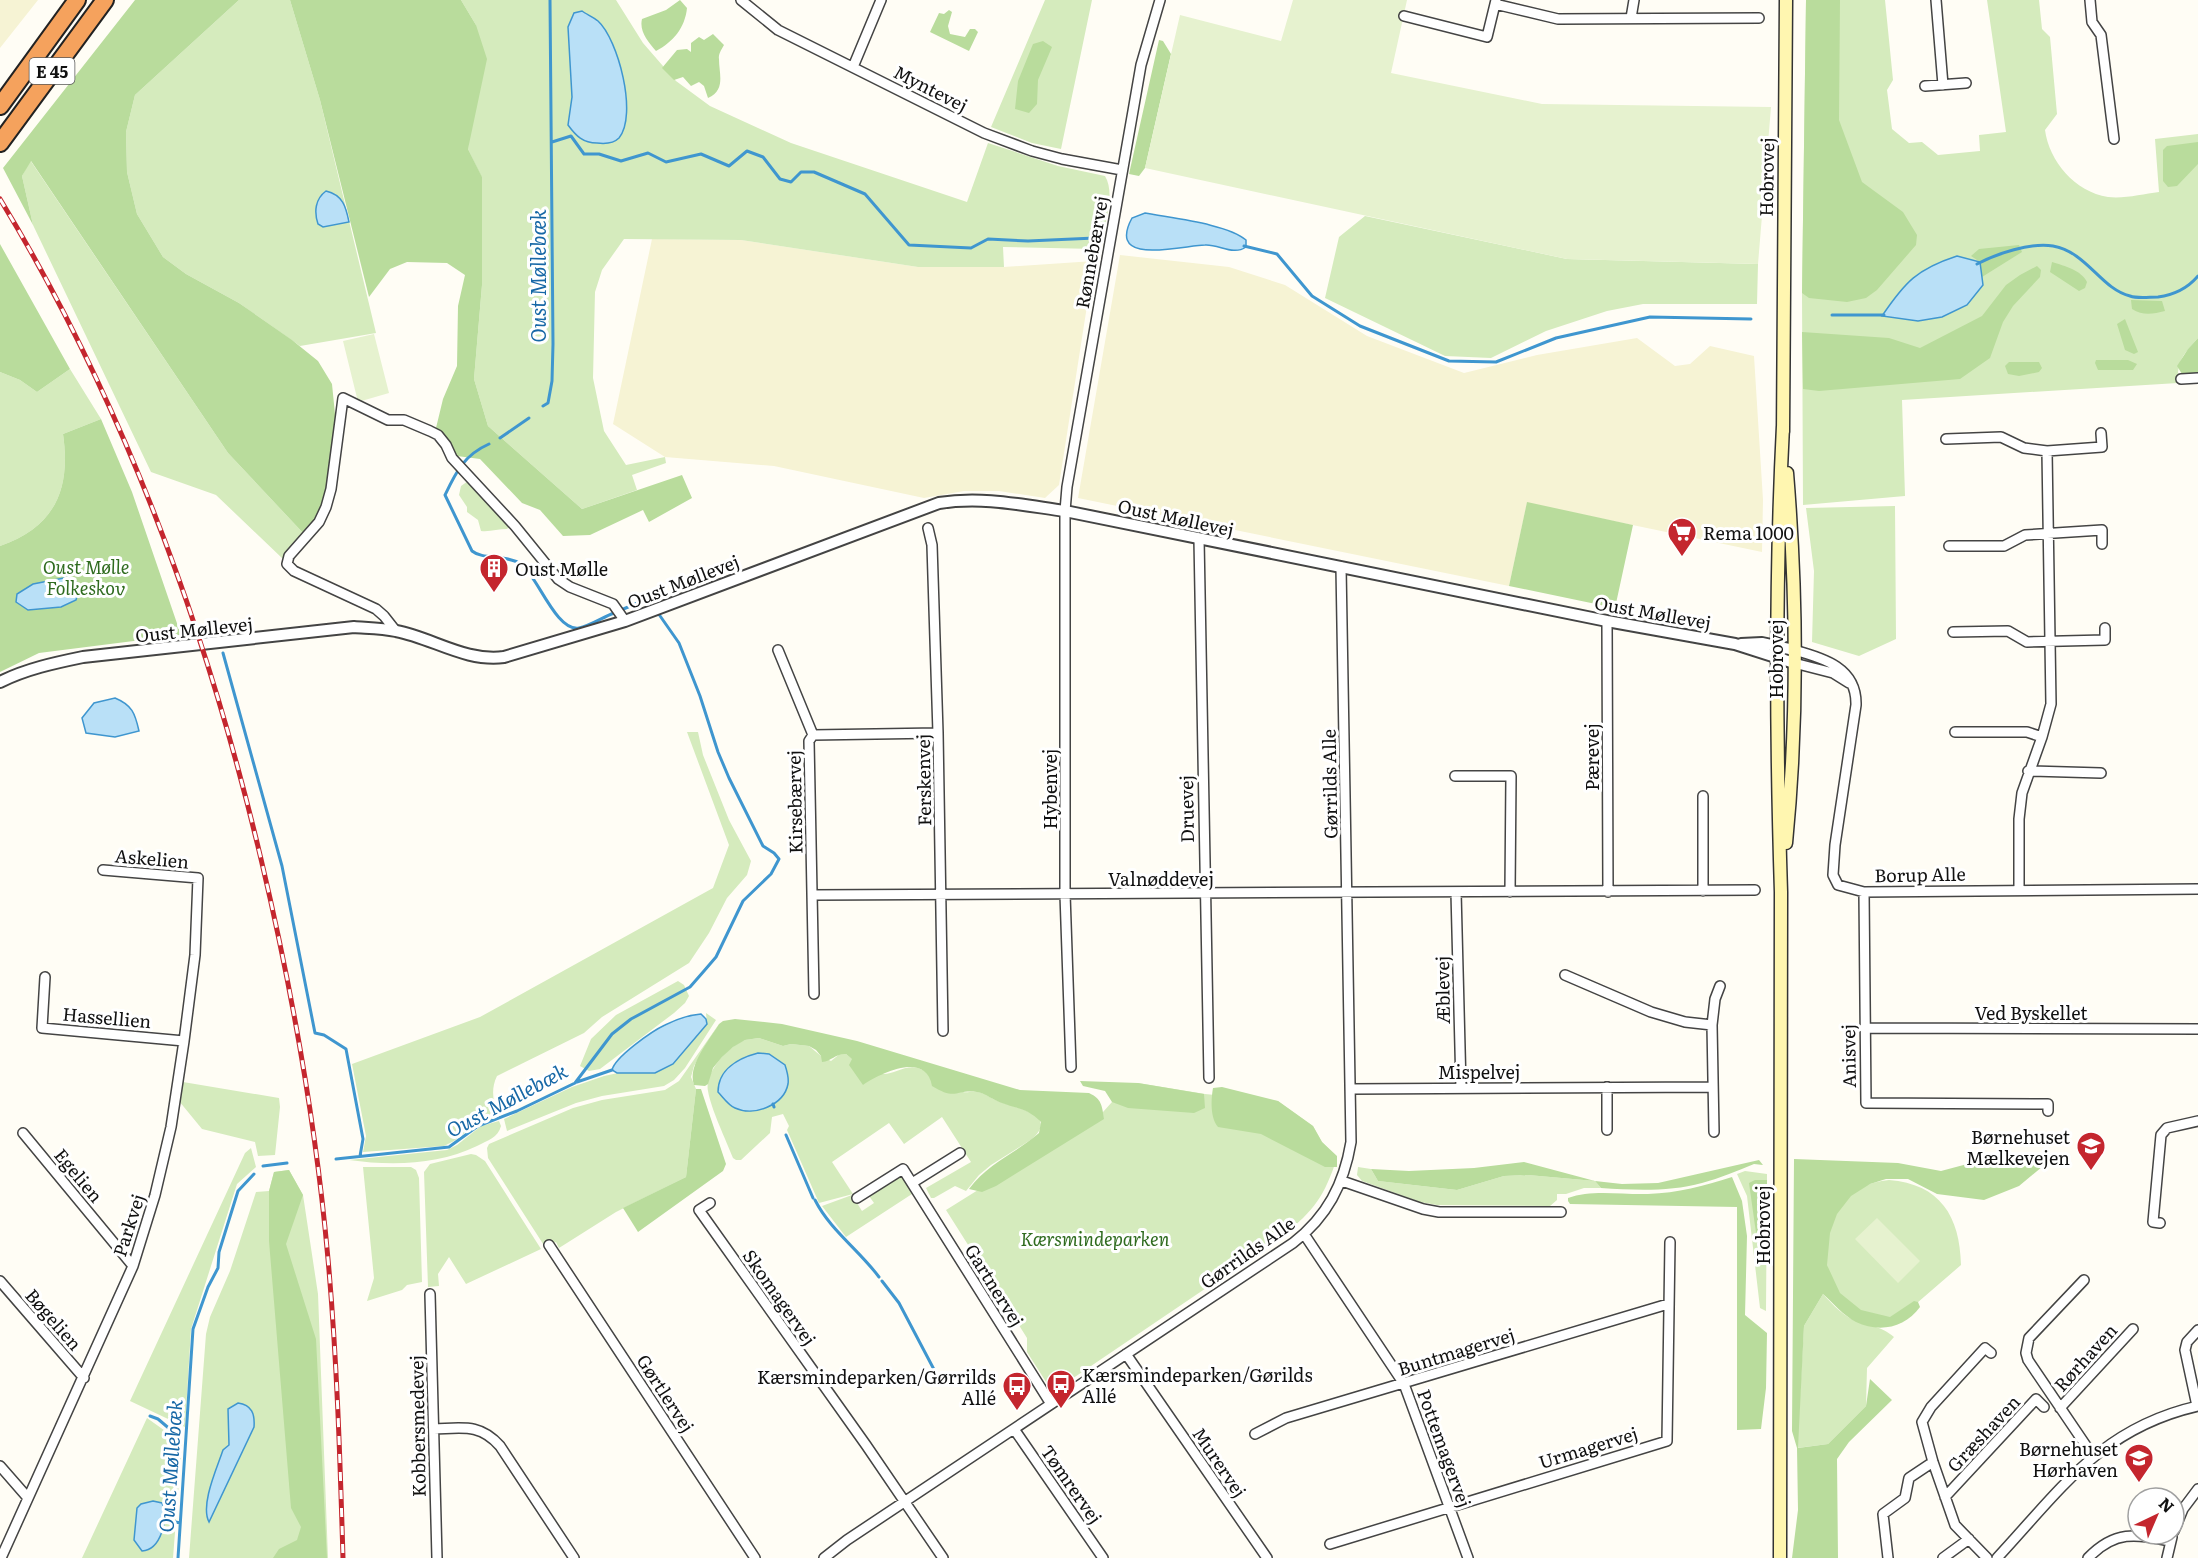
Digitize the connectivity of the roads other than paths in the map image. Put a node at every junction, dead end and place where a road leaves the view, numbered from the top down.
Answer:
1 (77, 0) edge
2 (105, 0) edge
3 (741, 0) edge
4 (882, 0) edge
5 (1160, 0) edge
6 (1634, 0) edge
7 (1786, 0) edge
8 (1936, 0) edge
9 (2090, 0) edge
10 (1496, 2) edge
11 (1404, 16) dead end
12 (1631, 18) junction
13 (1759, 18) dead end
14 (853, 67) junction
15 (1966, 83) dead end
16 (1943, 85) junction
17 (1924, 86) dead end
18 (0, 105) edge
19 (2114, 139) dead end
20 (0, 143) edge
21 (1122, 170) junction
22 (2198, 378) edge
23 (2181, 379) dead end
24 (1783, 426) junction
25 (2101, 433) dead end
26 (1946, 439) dead end
27 (2047, 451) junction
28 (1065, 511) junction
29 (928, 528) dead end
30 (2049, 532) junction
31 (1199, 539) junction
32 (2102, 544) dead end
33 (1949, 546) dead end
34 (1341, 567) junction
35 (625, 621) junction
36 (1607, 621) junction
37 (2105, 628) dead end
38 (395, 630) junction
39 (1953, 632) dead end
40 (2051, 642) junction
41 (778, 650) dead end
42 (1778, 652) junction
43 (1794, 657) junction
44 (0, 682) edge
45 (1955, 732) dead end
46 (938, 733) junction
47 (813, 735) junction
48 (2042, 737) junction
49 (2028, 771) junction
50 (2101, 773) dead end
51 (1455, 776) dead end
52 (1703, 796) dead end
53 (103, 870) dead end
54 (198, 878) joint
55 (2198, 889) edge
56 (1755, 890) dead end
57 (2019, 890) junction
58 (1703, 891) junction
59 (1781, 891) junction
60 (1456, 892) junction
61 (1510, 892) junction
62 (1608, 892) junction
63 (1864, 892) junction
64 (1348, 893) junction
65 (1065, 894) junction
66 (1204, 894) junction
67 (813, 895) junction
68 (942, 895) junction
69 (1565, 975) dead end
70 (45, 976) dead end
71 (1720, 986) dead end
72 (814, 994) dead end
73 (1712, 1024) junction
74 (1864, 1028) junction
75 (2198, 1029) edge
76 (943, 1031) dead end
77 (184, 1041) junction
78 (1071, 1067) dead end
79 (1209, 1078) dead end
80 (1461, 1087) junction
81 (1607, 1087) junction
82 (1713, 1087) junction
83 (1351, 1089) junction
84 (2048, 1111) dead end
85 (2198, 1121) edge
86 (1606, 1130) dead end
87 (1714, 1132) dead end
88 (23, 1133) dead end
89 (960, 1153) dead end
90 (1342, 1181) junction
91 (912, 1183) junction
92 (857, 1198) dead end
93 (710, 1203) dead end
94 (1561, 1212) dead end
95 (2160, 1223) dead end
96 (1304, 1234) junction
97 (1670, 1242) dead end
98 (549, 1245) dead end
99 (133, 1266) junction
100 (2084, 1280) dead end
101 (0, 1281) edge
102 (430, 1293) dead end
103 (1668, 1304) junction
104 (2133, 1329) dead end
105 (2198, 1330) edge
106 (1990, 1353) dead end
107 (1126, 1354) junction
108 (84, 1377) junction
109 (1404, 1384) junction
110 (1051, 1404) junction
111 (2197, 1406) edge
112 (2044, 1407) dead end
113 (2060, 1408) junction
114 (434, 1429) junction
115 (1014, 1429) junction
116 (1256, 1434) dead end
117 (2093, 1456) junction
118 (1933, 1462) junction
119 (0, 1466) edge
120 (2198, 1489) edge
121 (1945, 1497) junction
122 (28, 1498) junction
123 (905, 1502) junction
124 (2186, 1505) edge
125 (1449, 1506) junction
126 (2126, 1536) edge
127 (1968, 1539) junction
128 (1330, 1544) dead end
129 (1, 1558) edge
130 (437, 1558) edge
131 (574, 1558) edge
132 (755, 1558) edge
133 (824, 1558) edge
134 (943, 1558) edge
135 (1103, 1558) edge
136 (1267, 1558) edge
137 (1468, 1558) edge
138 (1780, 1558) edge
139 (1887, 1558) edge
140 (1943, 1558) edge
141 (1987, 1558) edge
142 (1997, 1558) edge
143 (2088, 1558) edge

1 - 18 highway, E 45
2 - 20 highway, E 45
3 - 14 street, Myntevej
4 - 14 street
5 - 21 street, Rønnebærvej
6 - 12 street
7 - 24 main road, Hobrovej
8 - 16 street
9 - 19 street
10 - 11 street
10 - 12 street
12 - 13 street
14 - 21 street, Myntevej
15 - 16 street
16 - 17 street
21 - 28 street, Rønnebærvej
22 - 23 street
24 - 42 main road, Hobrovej
24 - 43 main road, Hobrovej
25 - 27 street
26 - 27 street
27 - 30 street
28 - 31 street, Oust Møllevej
28 - 35 street, Oust Møllevej
28 - 65 street, Hybenvej
29 - 46 street, Ferskenvej
30 - 32 street
30 - 33 street
30 - 40 street
31 - 34 street, Oust Møllevej
31 - 66 street, Druevej
34 - 36 street, Oust Møllevej
34 - 64 street, Gørrilds Alle
35 - 38 street, Oust Møllevej
35 - 38 street, Oust Møllevej
36 - 42 street, Oust Møllevej
36 - 62 street, Pærevej
37 - 40 street
38 - 44 street, Oust Møllevej
39 - 40 street
40 - 48 street
41 - 47 street
42 - 43 street, Oust Møllevej
42 - 59 main road, Hobrovej
43 - 59 main road, Hobrovej
43 - 63 street, Borup Alle
45 - 48 street
46 - 47 street, Kirsebærvej
46 - 68 street, Ferskenvej
47 - 67 street, Kirsebærvej
48 - 49 street
49 - 50 street
49 - 57 street
51 - 61 street
52 - 58 street
53 - 54 street, Askelien
54 - 77 street, Parkvej
55 - 57 street, Borup Alle
56 - 58 street, Valnøddevej
57 - 63 street, Borup Alle
58 - 62 street, Valnøddevej
59 - 138 main road, Hobrovej
60 - 61 street, Valnøddevej
60 - 64 street, Valnøddevej
60 - 80 street, Æblevej
61 - 62 street, Valnøddevej
63 - 74 street, Anisvej
64 - 66 street, Valnøddevej
64 - 83 street, Gørrilds Alle
65 - 66 street, Valnøddevej
65 - 68 street, Valnøddevej
65 - 78 street, Hybenvej
66 - 79 street, Druevej
67 - 68 street, Valnøddevej
67 - 72 street, Kirsebærvej
68 - 76 street, Ferskenvej
69 - 73 street
70 - 77 street, Hassellien
71 - 73 street
73 - 82 street
74 - 75 street, Ved Byskellet
74 - 84 street, Anisvej
77 - 99 street, Parkvej
80 - 81 street, Mispelvej
80 - 83 street, Mispelvej
81 - 82 street, Mispelvej
81 - 86 street
82 - 87 street
83 - 90 street, Gørrilds Alle
85 - 95 street
88 - 99 street, Egelien
89 - 91 street
90 - 94 street
90 - 96 street, Gørrilds Alle
91 - 92 street
91 - 110 street, Gartnervej
93 - 123 street, Skomagervej
96 - 107 street, Gørrilds Alle
96 - 109 street, Pottemagervej
97 - 103 street, Urmagervej
98 - 132 street, Gørtlervej
99 - 108 street, Parkvej
100 - 113 street, Rørhaven
101 - 108 street, Bøgelien
102 - 114 street, Kobbersmedevej
103 - 109 street, Buntmagervej
103 - 125 street, Urmagervej
104 - 113 street, Rørhaven
105 - 111 street
106 - 118 street, Græshaven
107 - 110 street, Gørrilds Alle
107 - 136 street, Murervej
108 - 122 street, Parkvej
109 - 116 street, Buntmagervej
109 - 125 street, Pottemagervej
110 - 115 street, Gørrilds Alle
111 - 117 street
112 - 121 street, Græshaven
113 - 117 street, Rørhaven
114 - 130 street, Kobbersmedevej
114 - 131 street
115 - 123 street, Gørrilds Alle
115 - 135 street, Tømrervej
117 - 142 street
118 - 121 street, Græshaven
118 - 139 street, Græshaven
119 - 122 street
120 - 124 street
121 - 127 street, Græshaven
122 - 129 street, Parkvej
123 - 133 street, Gørrilds Alle
123 - 134 street
125 - 128 street, Urmagervej
125 - 137 street, Pottemagervej
126 - 143 street
127 - 140 street
127 - 141 street, Græshaven

